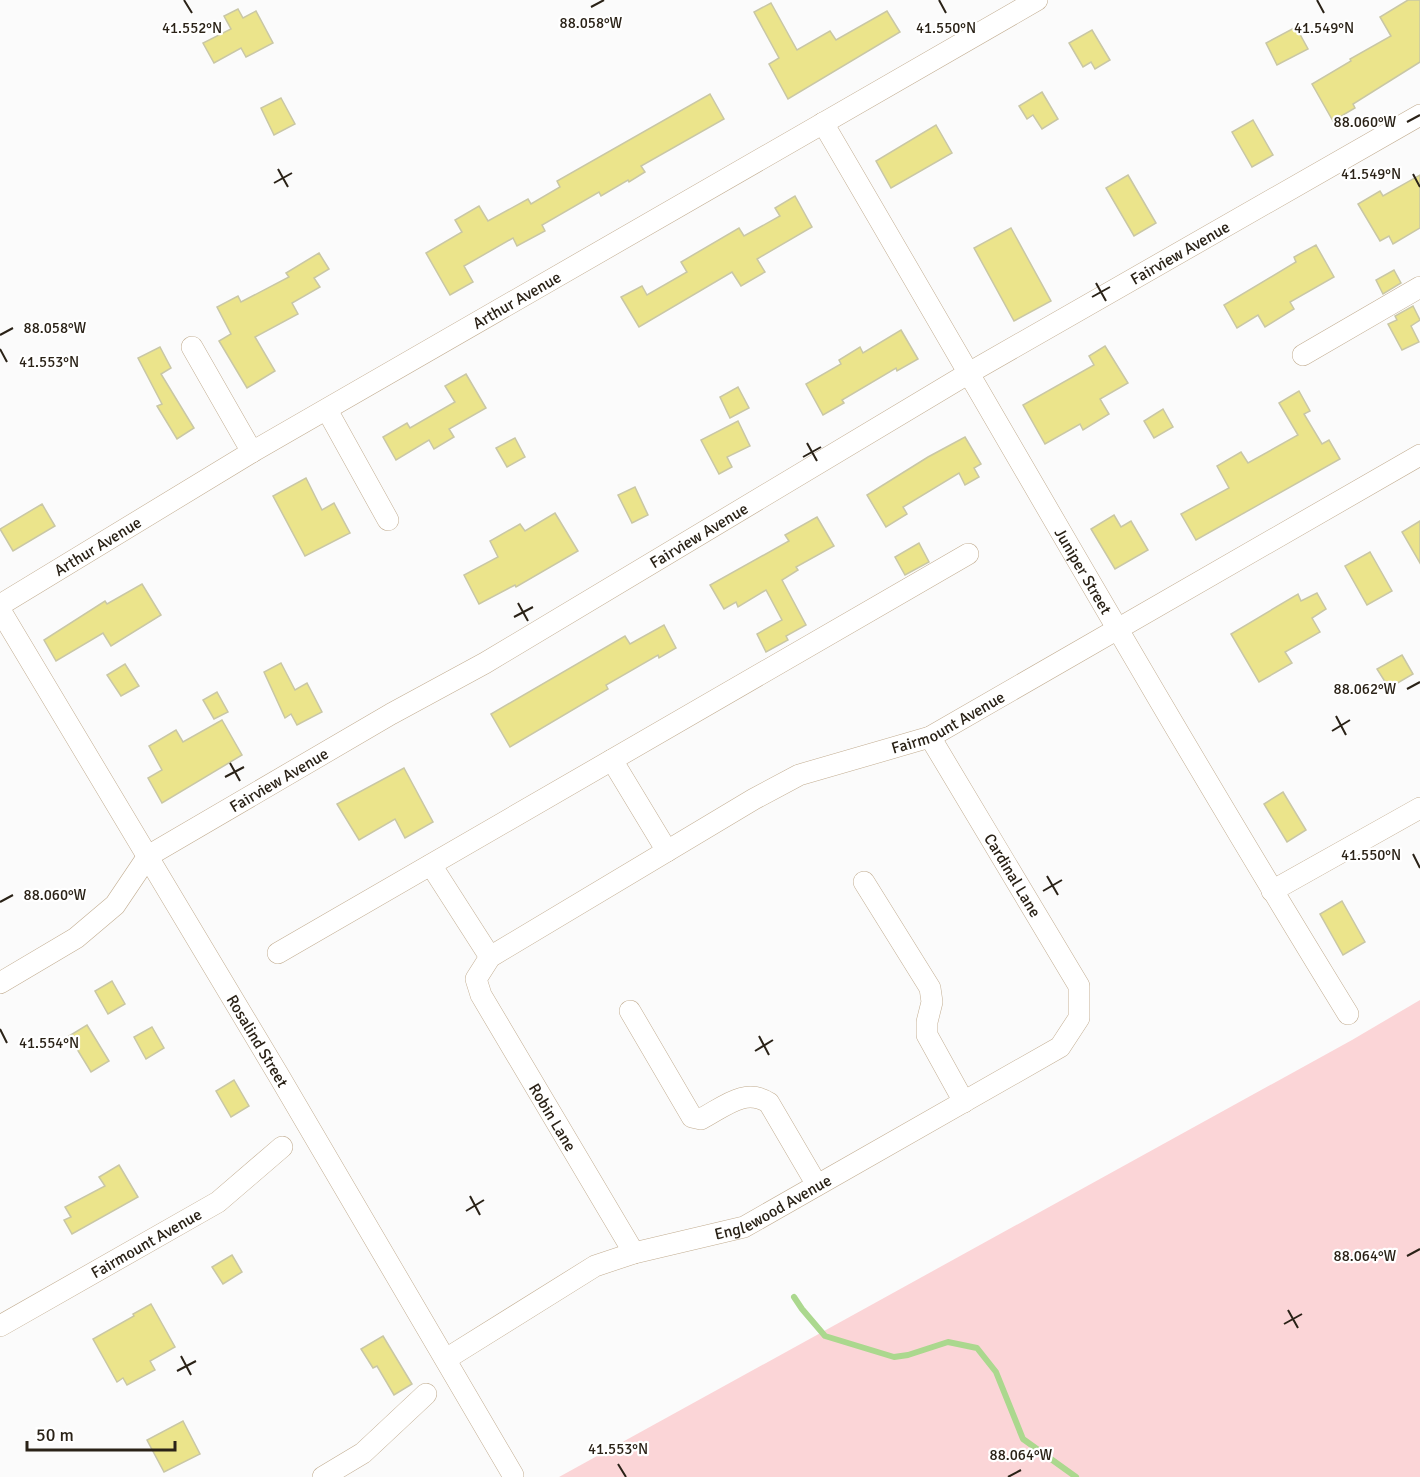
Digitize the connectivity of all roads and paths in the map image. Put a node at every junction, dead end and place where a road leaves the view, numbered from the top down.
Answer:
1 (1037, 0) edge
2 (1420, 115) edge
3 (822, 123) junction
4 (1420, 287) edge
5 (192, 347) dead end
6 (1303, 355) dead end
7 (969, 373) junction
8 (327, 410) junction
9 (252, 452) junction
10 (1420, 455) edge
11 (388, 519) dead end
12 (968, 554) dead end
13 (0, 605) edge
14 (0, 610) edge
15 (1117, 628) junction
16 (930, 737) junction
17 (612, 760) junction
18 (1420, 808) edge
19 (667, 851) junction
20 (148, 856) junction
21 (431, 865) junction
22 (864, 882) dead end
23 (1272, 891) junction
24 (278, 953) dead end
25 (490, 957) junction
26 (476, 978) joint
27 (0, 983) edge
28 (630, 1011) dead end
29 (1348, 1014) dead end
30 (1079, 1018) joint
31 (964, 1102) junction
32 (282, 1147) dead end
33 (817, 1185) junction
34 (634, 1253) junction
35 (0, 1326) edge
36 (446, 1359) junction
37 (426, 1394) dead end
38 (513, 1475) dead end
39 (323, 1477) edge

1 - 3 street, Arthur Avenue
2 - 7 street, Fairview Avenue
3 - 7 street, Juniper Street
3 - 8 street, Arthur Avenue
4 - 6 street
5 - 9 street
7 - 15 street, Juniper Street
7 - 20 street, Fairview Avenue
8 - 9 street, Arthur Avenue
8 - 11 street
9 - 13 street, Arthur Avenue
10 - 15 street, Fairmount Avenue
12 - 17 street
14 - 20 street, Rosalind Street
15 - 16 street, Fairmount Avenue
15 - 23 street, Juniper Street
16 - 19 street, Fairmount Avenue
16 - 30 street, Cardinal Lane
17 - 19 street
17 - 21 street
18 - 23 street
19 - 25 street, Fairmount Avenue
20 - 27 street, Fairview Avenue
20 - 36 street, Rosalind Street
21 - 24 street
21 - 25 street
22 - 31 street
23 - 29 street, Juniper Street
25 - 26 street, Fairmount Avenue
26 - 34 street, Robin Lane
28 - 33 street
30 - 31 street, Englewood Avenue
31 - 33 street, Englewood Avenue
32 - 35 street, Fairmount Avenue
33 - 34 street, Englewood Avenue
34 - 36 street, Englewood Avenue
36 - 38 street, Rosalind Street
37 - 39 street

